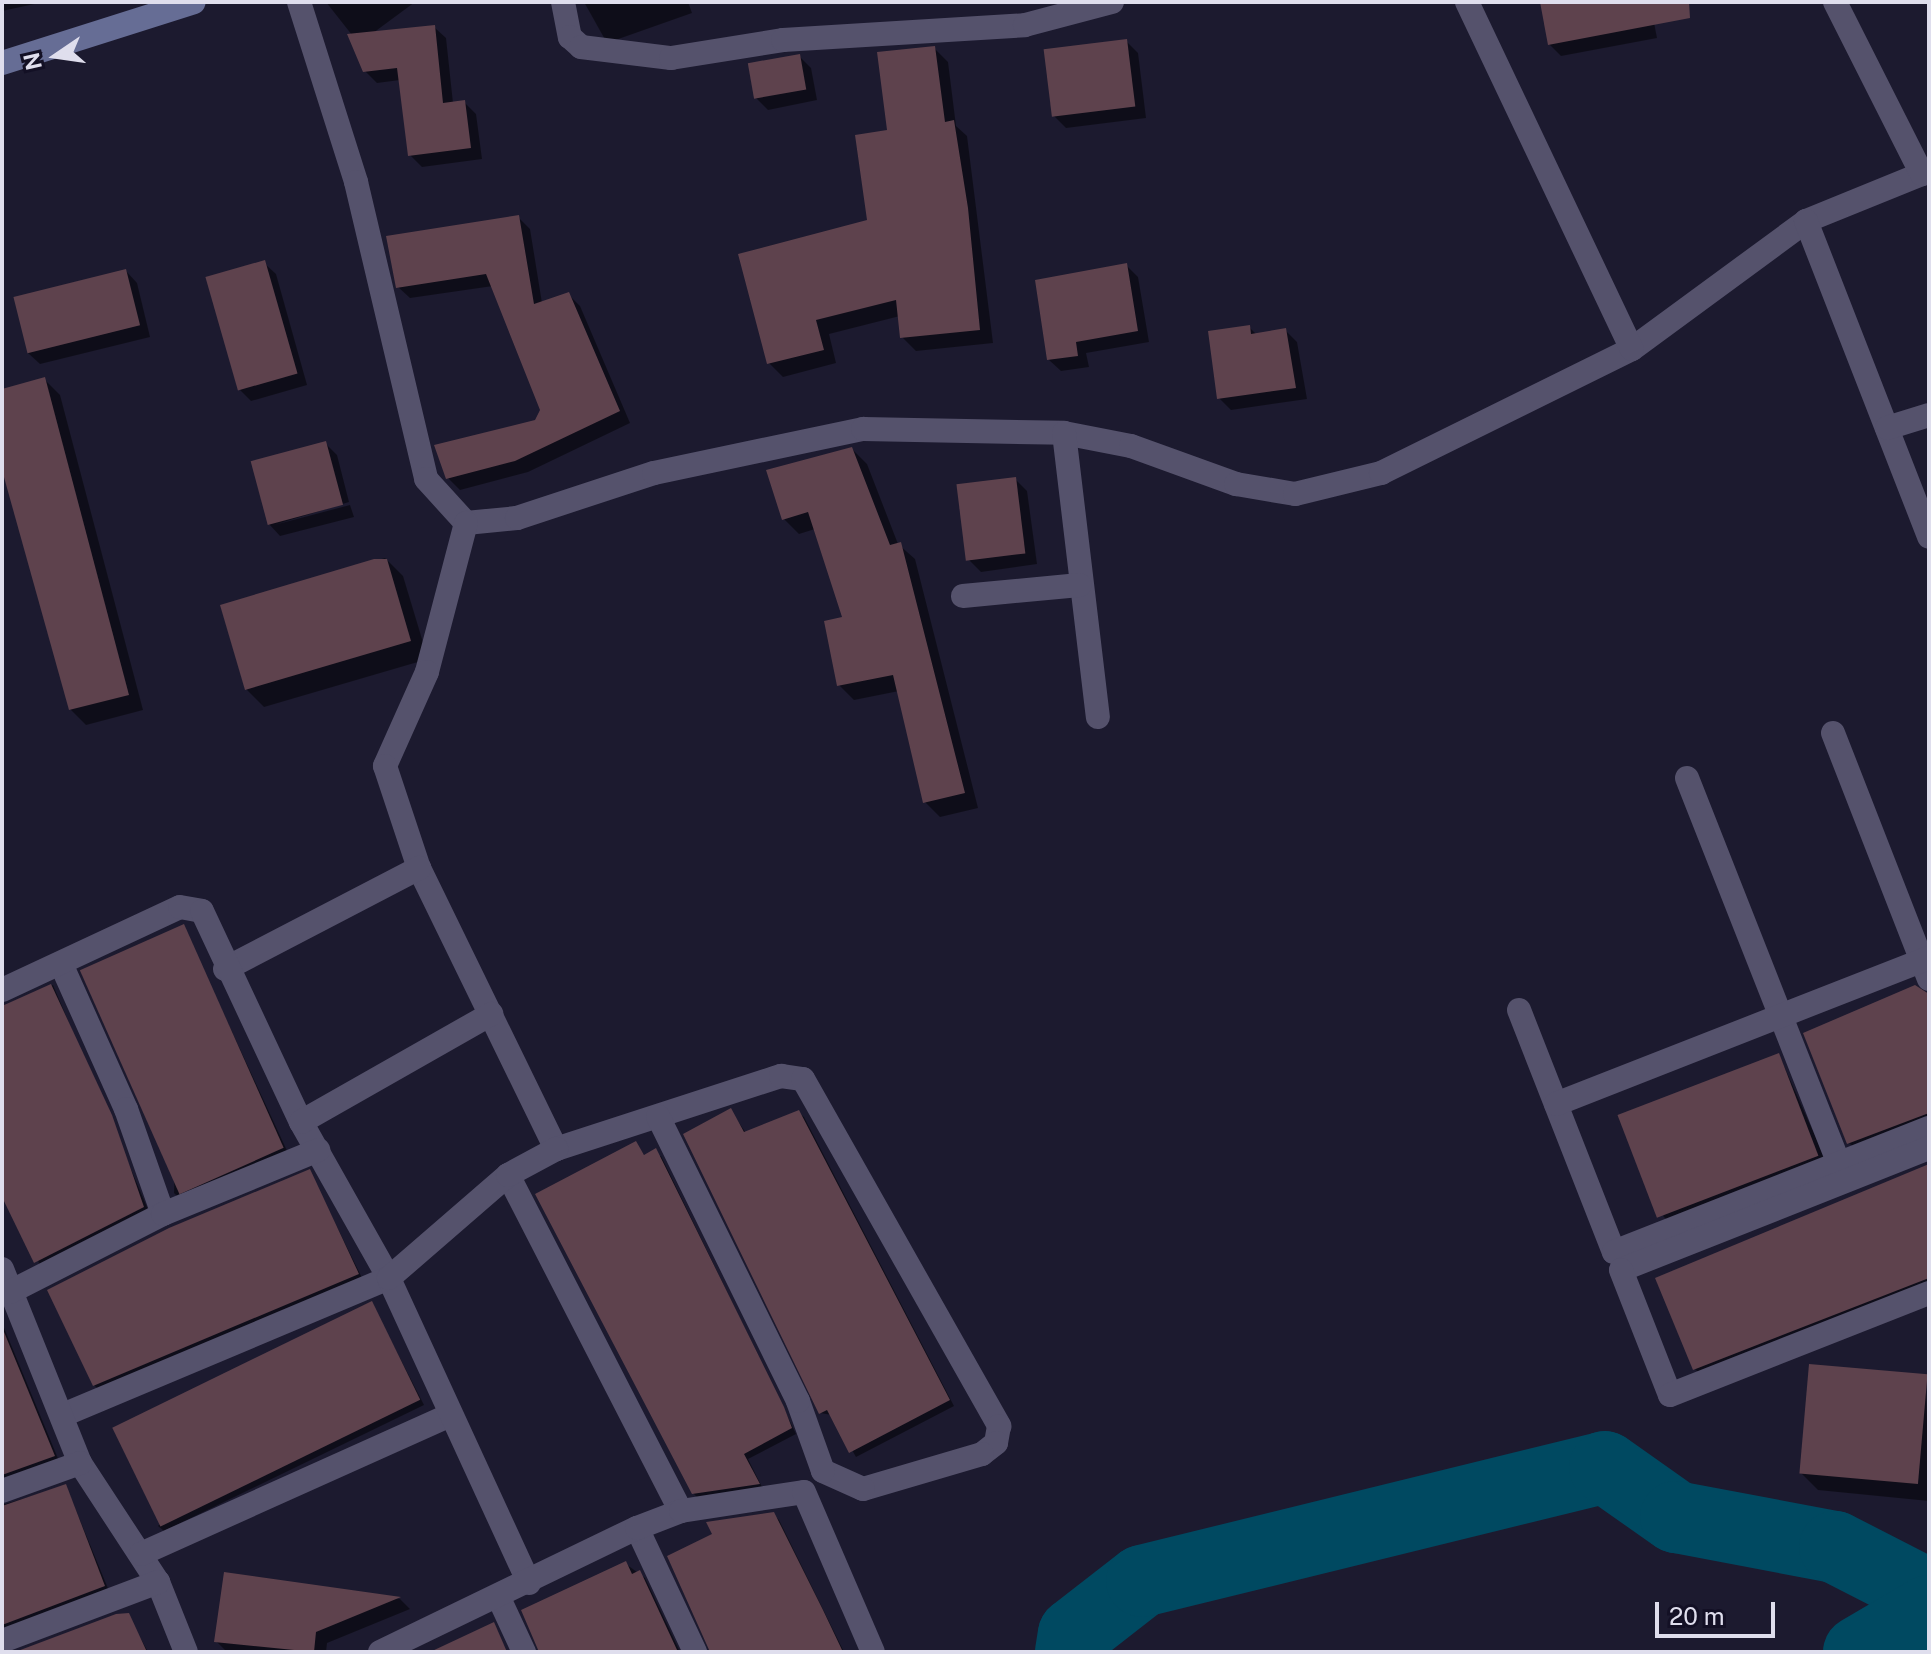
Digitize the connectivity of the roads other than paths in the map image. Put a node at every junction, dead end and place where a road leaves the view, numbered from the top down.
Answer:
1 (194, 2) edge
2 (299, 2) edge
3 (563, 2) edge
4 (1112, 2) edge
5 (1467, 2) edge
6 (1835, 2) edge
7 (2, 63) edge
8 (1925, 173) edge
9 (1806, 221) junction
10 (1632, 349) junction
11 (1929, 415) edge
12 (1887, 428) junction
13 (1064, 433) junction
14 (466, 523) junction
15 (1929, 537) edge
16 (1079, 585) junction
17 (963, 596) dead end
18 (1098, 717) dead end
19 (1833, 733) dead end
20 (1687, 778) dead end
21 (419, 868) junction
22 (62, 966) junction
23 (1927, 966) edge
24 (225, 969) junction
25 (2, 990) edge
26 (1519, 1010) dead end
27 (491, 1014) junction
28 (1781, 1016) junction
29 (1556, 1104) junction
30 (658, 1117) junction
31 (301, 1122) junction
32 (1929, 1128) edge
33 (1929, 1148) edge
34 (556, 1149) junction
35 (318, 1150) junction
36 (1843, 1172) junction
37 (508, 1175) junction
38 (163, 1214) junction
39 (2, 1269) edge
40 (389, 1278) junction
41 (10, 1292) junction
42 (1929, 1293) edge
43 (63, 1415) junction
44 (450, 1415) junction
45 (80, 1463) junction
46 (823, 1471) junction
47 (2, 1491) edge
48 (804, 1492) junction
49 (681, 1511) junction
50 (637, 1528) junction
51 (141, 1554) junction
52 (158, 1582) junction
53 (529, 1583) junction
54 (498, 1596) junction
55 (8, 1644) edge
56 (186, 1652) edge
57 (380, 1652) edge
58 (524, 1652) edge
59 (695, 1652) edge
60 (873, 1652) edge

1 - 7 street
2 - 14 street
3 - 4 street
5 - 10 street
6 - 8 street
8 - 9 street
9 - 10 street
9 - 12 street
10 - 13 street
11 - 12 street
12 - 15 street
13 - 14 street
13 - 16 street
14 - 21 street
16 - 17 street
16 - 18 street
19 - 23 street
20 - 28 street
21 - 24 street
21 - 27 street
22 - 24 street
22 - 25 street
22 - 38 street
23 - 28 street
24 - 31 street
26 - 29 street
27 - 31 street
27 - 34 street
28 - 29 street
28 - 36 street
29 - 36 street
30 - 34 street
30 - 46 street
30 - 46 street
31 - 35 street
32 - 36 street
33 - 36 street
34 - 37 street
35 - 38 street
35 - 40 street
36 - 42 street
37 - 40 street
37 - 49 street
38 - 41 street
39 - 41 street
40 - 43 street
40 - 44 street
41 - 43 street
43 - 45 street
44 - 51 street
44 - 53 street
45 - 47 street
45 - 51 street
46 - 48 street
48 - 49 street
48 - 60 street
49 - 50 street
50 - 53 street
50 - 59 street
51 - 52 street
52 - 55 street
52 - 56 street
53 - 54 street
54 - 57 street
54 - 58 street

